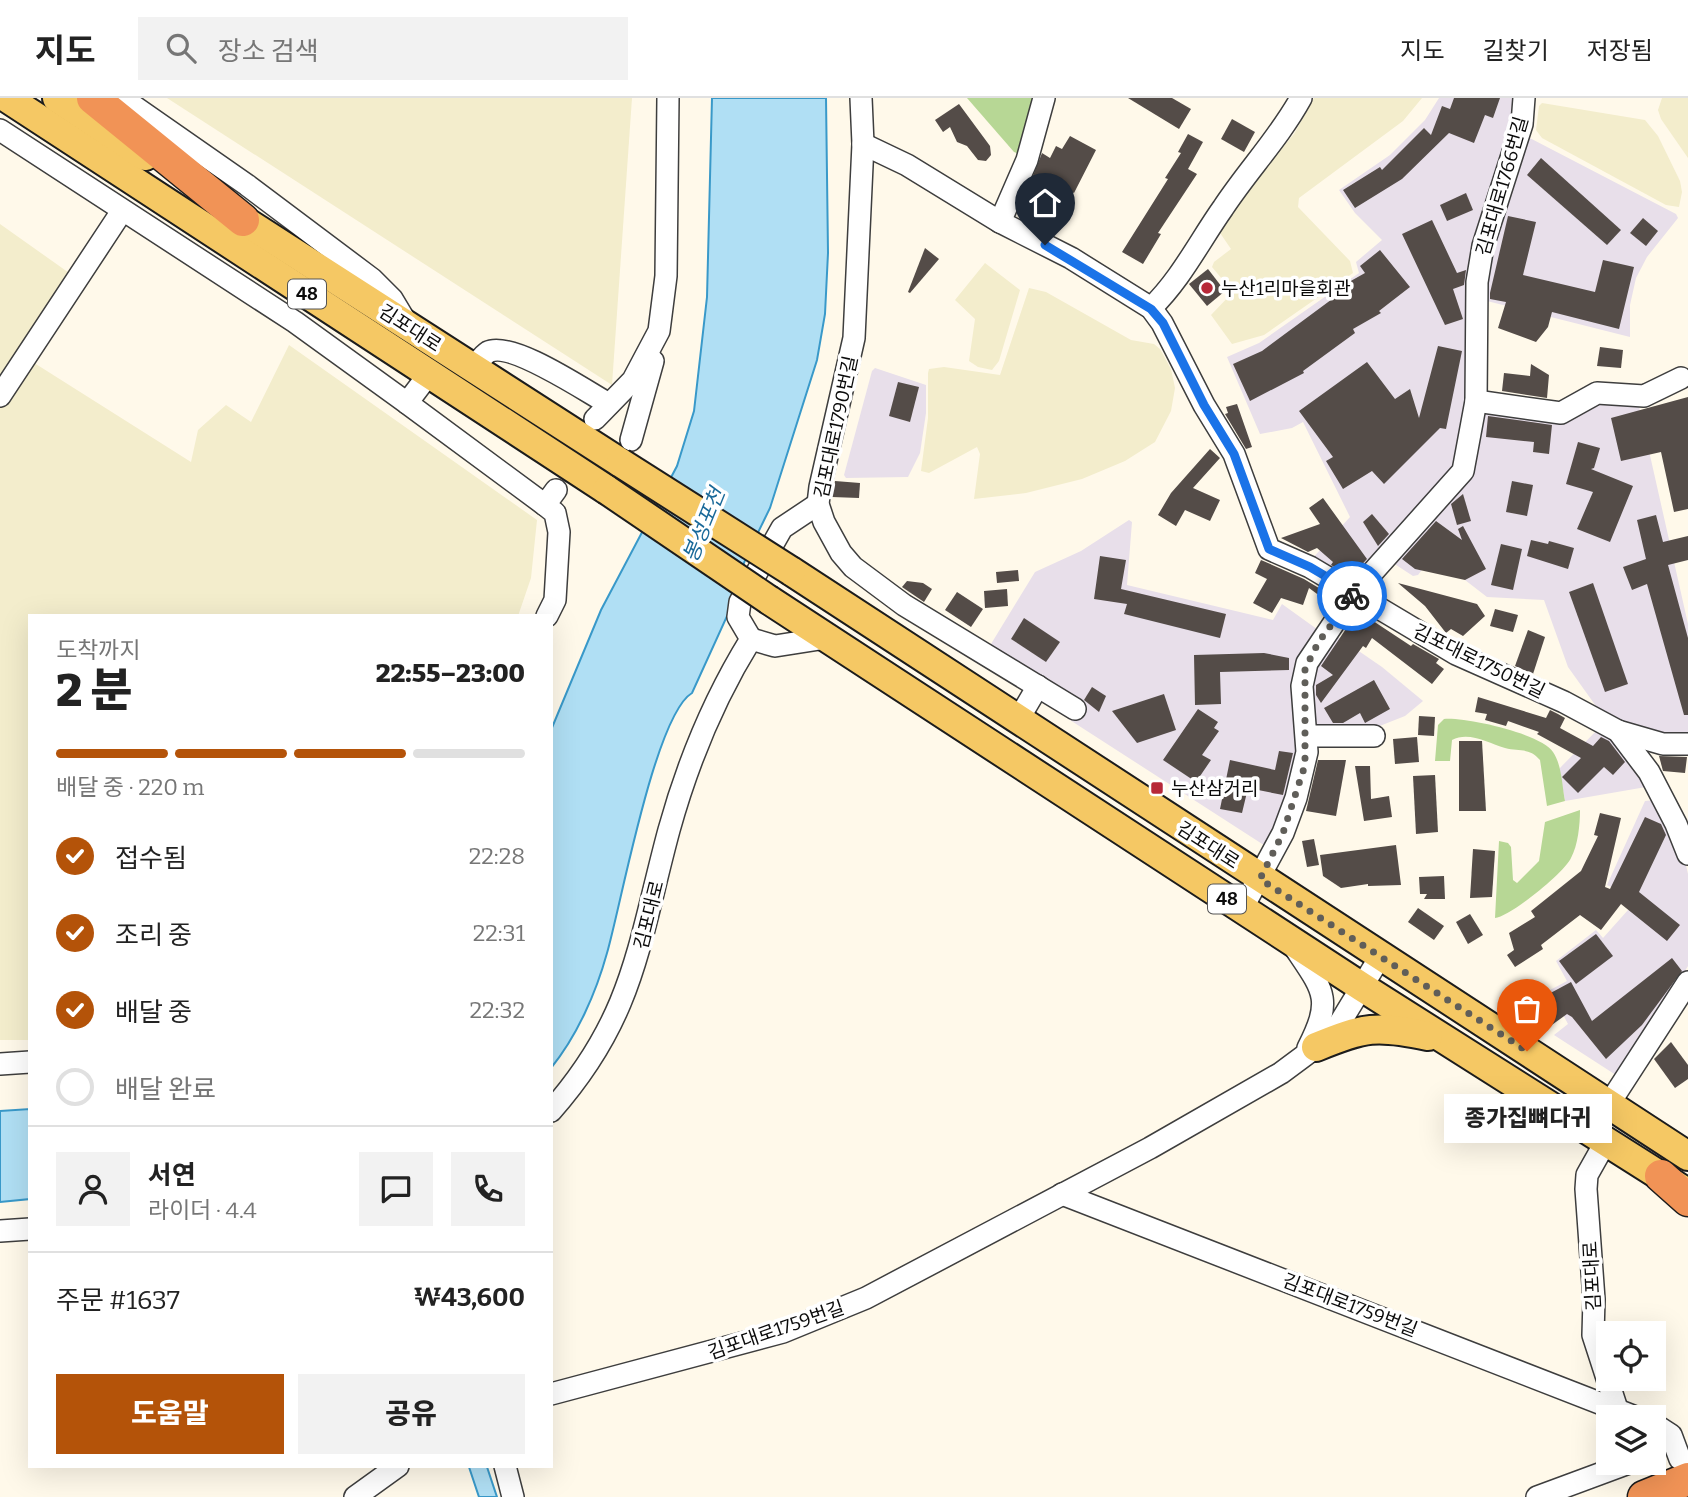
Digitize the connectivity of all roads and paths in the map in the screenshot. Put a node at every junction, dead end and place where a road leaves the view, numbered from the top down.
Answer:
1 (7, 98) edge
2 (57, 98) edge
3 (93, 98) edge
4 (122, 98) edge
5 (668, 98) edge
6 (861, 98) edge
7 (1044, 98) edge
8 (1301, 98) edge
9 (1524, 98) edge
10 (0, 130) edge
11 (863, 144) junction
12 (122, 211) junction
13 (243, 220) junction
14 (1000, 222) junction
15 (1151, 309) junction
16 (408, 326) junction
17 (659, 331) junction
18 (473, 368) junction
19 (429, 374) junction
20 (1681, 379) dead end
21 (0, 396) edge
22 (1476, 401) junction
23 (407, 403) junction
24 (626, 451) junction
25 (818, 504) junction
26 (1354, 593) junction
27 (904, 606) junction
28 (548, 614) edge
29 (887, 634) junction
30 (827, 638) junction
31 (751, 639) junction
32 (968, 643) junction
33 (949, 675) junction
34 (1038, 686) junction
35 (1075, 709) dead end
36 (1018, 720) junction
37 (1618, 731) junction
38 (1307, 736) junction
39 (1374, 736) dead end
40 (1688, 744) edge
41 (1157, 811) junction
42 (1136, 840) junction
43 (1688, 854) edge
44 (1260, 879) junction
45 (1242, 909) junction
46 (1290, 940) junction
47 (1380, 957) junction
48 (1688, 982) edge
49 (1362, 986) junction
50 (1444, 999) junction
51 (1434, 1033) junction
52 (1310, 1052) junction
53 (28, 1062) edge
54 (0, 1065) edge
55 (1609, 1104) junction
56 (553, 1108) edge
57 (1605, 1143) junction
58 (1688, 1156) edge
59 (1661, 1176) junction
60 (1688, 1193) edge
61 (1062, 1194) junction
62 (1688, 1200) edge
63 (28, 1229) edge
64 (0, 1231) edge
65 (553, 1393) edge
66 (1607, 1405) edge
67 (1616, 1405) edge
68 (1666, 1432) edge
69 (1680, 1460) edge
70 (395, 1468) edge
71 (506, 1468) edge
72 (1597, 1475) edge
73 (517, 1495) edge
74 (355, 1497) edge
75 (1537, 1497) edge
76 (1644, 1497) edge

1 - 19 main road, 김포대로 / 48
2 - 13 main road, 김포대로 / 48
3 - 13 highway
4 - 16 street
5 - 17 street
6 - 11 street, 김포대로1790번길
7 - 14 street
8 - 15 street
9 - 22 street, 김포대로1766번길
10 - 12 street
11 - 14 street, 김포대로1750번길
11 - 25 street, 김포대로1790번길
12 - 21 street
12 - 23 street
13 - 16 main road, 김포대로 / 48
14 - 15 street, 김포대로1750번길
15 - 26 street, 김포대로1750번길
16 - 18 main road, 김포대로 / 48
17 - 18 street
17 - 24 street
18 - 24 main road, 김포대로 / 48
19 - 23 street
19 - 30 main road, 김포대로 / 48, bridge
20 - 22 street
22 - 26 street, 김포대로1766번길
23 - 28 street
24 - 29 main road, 김포대로 / 48, bridge
25 - 27 street, 김포대로1790번길
25 - 31 street
26 - 37 street, 김포대로1750번길
26 - 38 street, 김포대로1766번길
27 - 29 street
27 - 32 street, 김포대로1790번길
29 - 33 main road, 김포대로 / 48
30 - 31 street
30 - 42 main road, 김포대로 / 48
31 - 56 street, 김포대로
32 - 33 street
32 - 34 street, 김포대로1790번길
33 - 36 main road, 김포대로 / 48
34 - 35 street, 김포대로1790번길
34 - 36 street
36 - 41 main road, 김포대로 / 48
37 - 40 street
37 - 43 street, 김포대로1750번길
38 - 39 street
38 - 44 street, 김포대로1766번길
41 - 42 main road
41 - 44 main road, 김포대로 / 48
42 - 45 main road, 김포대로 / 48
44 - 45 street, 김포대로1766번길
44 - 47 main road, 김포대로 / 48
45 - 46 main road, 김포대로 / 48
46 - 49 main road, 김포대로 / 48
46 - 52 street
47 - 49 street, 김포대로1759번길
47 - 50 main road, 김포대로 / 48
48 - 55 street
49 - 51 main road, 김포대로 / 48
49 - 52 street, 김포대로1759번길
50 - 51 main road
50 - 55 main road, 김포대로 / 48
51 - 52 main road
51 - 57 main road, 김포대로 / 48
52 - 61 street, 김포대로1759번길
53 - 54 street
55 - 58 main road, 김포대로 / 48
57 - 59 main road, 김포대로 / 48
57 - 67 street, 김포대로
59 - 60 main road, 김포대로 / 48
59 - 62 highway
61 - 65 street, 김포대로1759번길
61 - 66 street, 김포대로1759번길
63 - 64 street
68 - 69 street
69 - 76 highway
70 - 74 street
71 - 73 street
72 - 75 street

